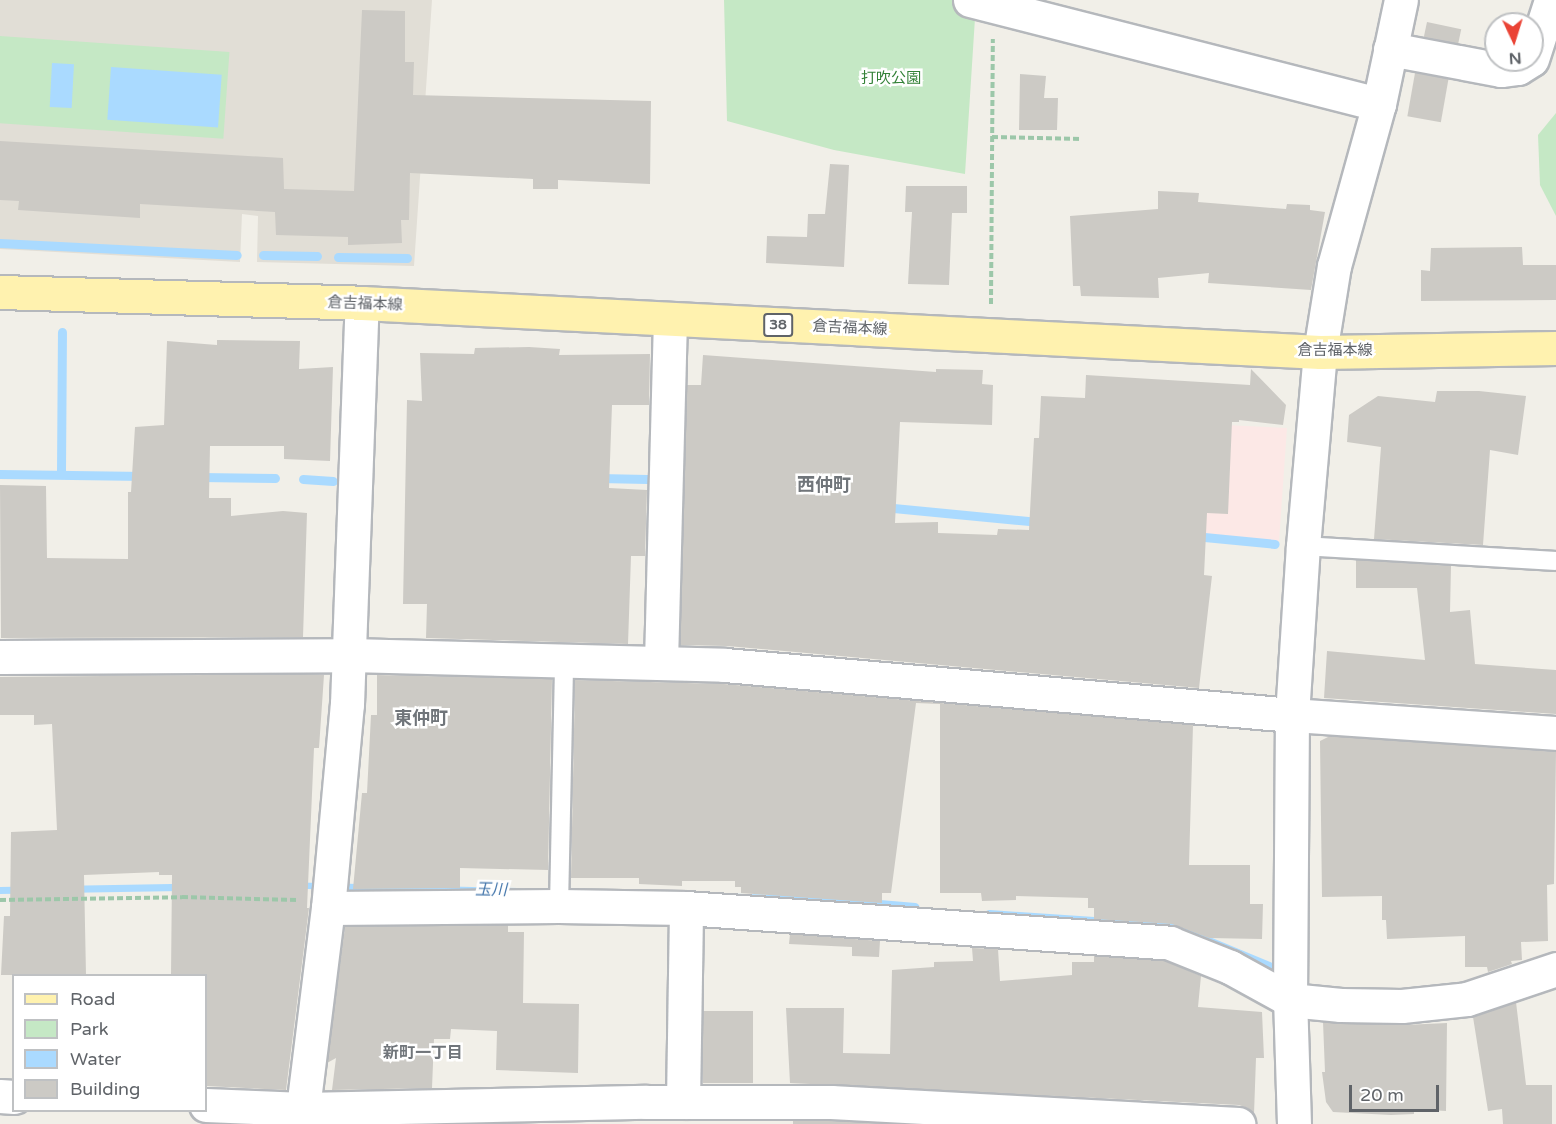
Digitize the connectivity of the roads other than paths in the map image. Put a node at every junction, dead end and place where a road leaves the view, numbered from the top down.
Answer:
1 (970, 0) edge
2 (1401, 0) edge
3 (1551, 0) edge
4 (1544, 21) edge
5 (1390, 49) junction
6 (1484, 67) edge
7 (1379, 104) junction
8 (0, 292) edge
9 (362, 303) junction
10 (670, 319) junction
11 (1556, 348) edge
12 (1320, 352) junction
13 (1303, 546) junction
14 (1556, 561) edge
15 (350, 656) junction
16 (0, 657) edge
17 (564, 660) junction
18 (661, 663) junction
19 (1292, 715) junction
20 (1556, 733) edge
21 (559, 906) junction
22 (328, 908) junction
23 (686, 909) junction
24 (1556, 969) edge
25 (1290, 1000) junction
26 (683, 1102) junction
27 (207, 1105) edge
28 (302, 1116) edge
29 (1238, 1124) edge
30 (1294, 1124) edge

1 - 7 street
2 - 5 street
3 - 4 street
5 - 6 street
5 - 7 street
7 - 12 street
8 - 9 main road, 倉吉福本線 / 38
9 - 10 main road, 倉吉福本線 / 38
9 - 15 street
10 - 12 main road, 倉吉福本線 / 38
10 - 18 street
11 - 12 main road, 倉吉福本線 / 38
12 - 13 street
13 - 14 lane
13 - 19 street
15 - 16 street
15 - 17 street
15 - 22 street
17 - 18 street
17 - 21 lane
18 - 19 street
19 - 20 street
19 - 25 street
21 - 22 street
21 - 23 street
22 - 28 street
23 - 25 street
23 - 26 street
24 - 25 street
25 - 30 street
26 - 28 street
26 - 29 street
27 - 28 street

